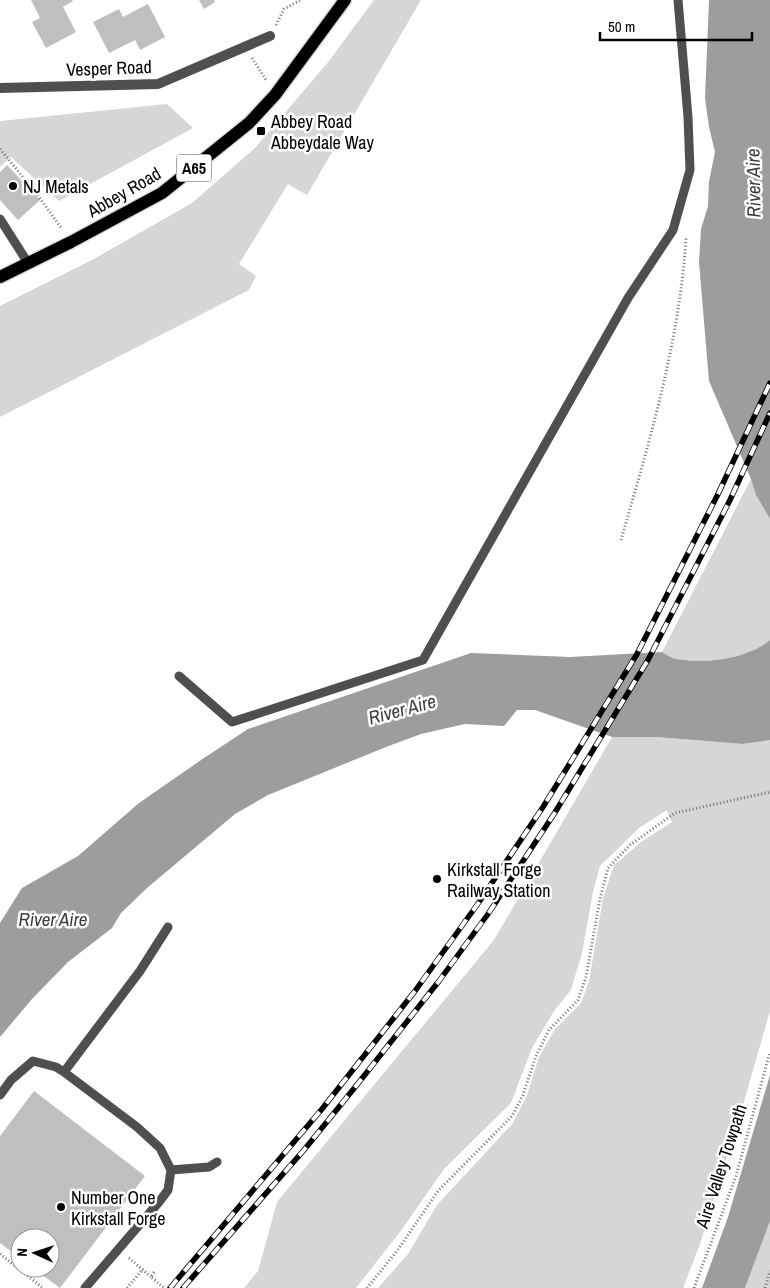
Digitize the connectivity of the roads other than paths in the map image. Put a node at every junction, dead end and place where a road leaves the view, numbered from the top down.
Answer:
1 (345, 0) edge
2 (678, 0) edge
3 (270, 36) road end
4 (0, 88) edge
5 (0, 219) edge
6 (28, 262) junction
7 (0, 277) edge
8 (179, 676) dead end
9 (168, 927) dead end
10 (64, 1072) junction
11 (0, 1095) edge
12 (217, 1162) dead end
13 (171, 1170) junction
14 (85, 1288) edge

1 - 6 main road, Abbey Road / A65
2 - 8 lane
3 - 4 street, Vesper Road
5 - 6 lane
6 - 7 main road, Abbey Road / A65
9 - 10 lane
10 - 11 lane
10 - 13 lane
12 - 13 lane
13 - 14 lane

